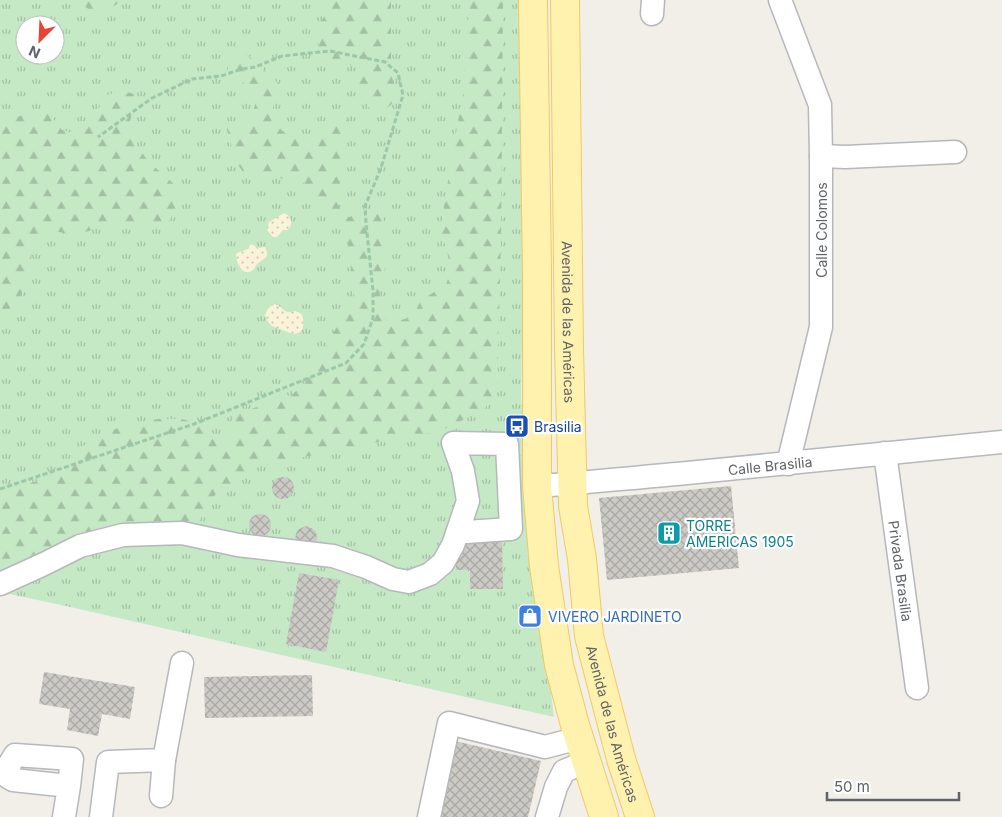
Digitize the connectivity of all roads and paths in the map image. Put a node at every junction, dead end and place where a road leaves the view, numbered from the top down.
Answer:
1 (533, 0) edge
2 (565, 0) edge
3 (780, 0) edge
4 (98, 137) dead end
5 (955, 152) dead end
6 (821, 156) junction
7 (1002, 442) edge
8 (885, 452) junction
9 (788, 464) junction
10 (573, 484) junction
11 (537, 486) junction
12 (0, 489) edge
13 (538, 514) junction
14 (466, 532) dead end
15 (582, 559) junction
16 (0, 584) edge
17 (182, 663) dead end
18 (916, 688) dead end
19 (572, 753) junction
20 (72, 759) junction
21 (164, 760) junction
22 (108, 762) junction
23 (69, 786) junction
24 (161, 796) dead end
25 (64, 817) edge
26 (101, 817) edge
27 (428, 817) edge
28 (547, 817) edge
29 (604, 817) edge
30 (640, 817) edge

1 - 11 main road
2 - 10 main road, Avenida de las Américas
3 - 6 street, Calle Colomos
4 - 12 path
5 - 6 street
6 - 9 street, Calle Colomos
7 - 8 street, Calle Brasilia
8 - 9 street, Calle Brasilia
8 - 18 street, Privada Brasilia
9 - 10 street, Calle Brasilia
10 - 11 street, Calle Brasilia
10 - 15 main road, Avenida de las Américas
11 - 13 main road
13 - 15 main road
13 - 19 main road
14 - 16 street
15 - 30 main road, Avenida de las Américas
17 - 21 street
19 - 27 street
19 - 28 street
19 - 29 main road
20 - 22 street
20 - 23 street
20 - 23 street
21 - 22 street
21 - 24 street
22 - 26 street
23 - 25 street

